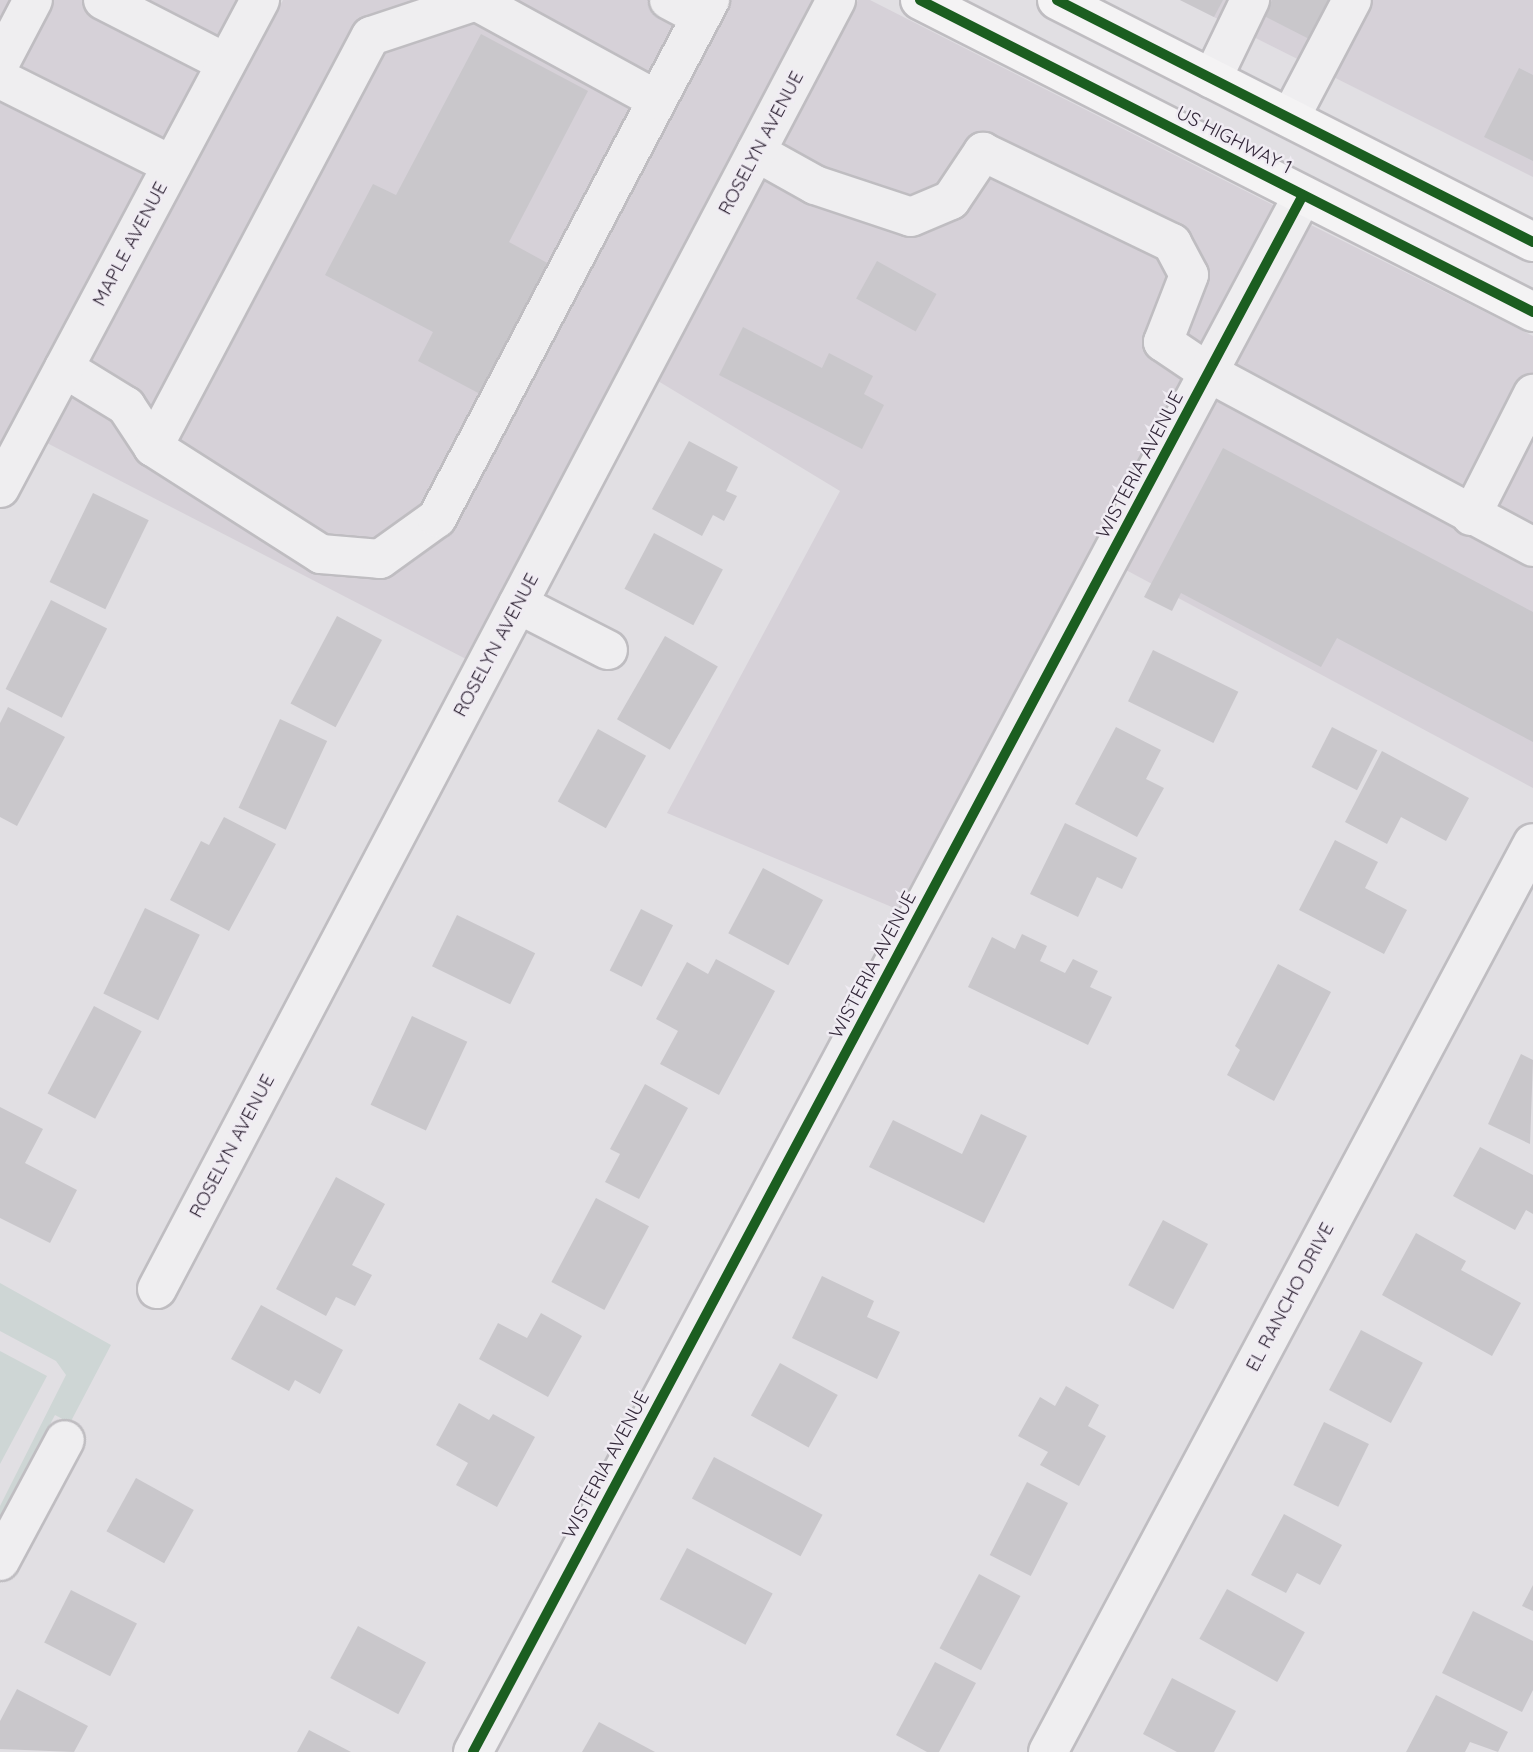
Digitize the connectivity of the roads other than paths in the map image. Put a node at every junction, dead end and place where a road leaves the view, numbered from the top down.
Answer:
1 (33, 0) edge
2 (103, 0) edge
3 (260, 0) edge
4 (836, 0) edge
5 (920, 0) edge
6 (1057, 0) edge
7 (1250, 0) edge
8 (1352, 0) edge
9 (693, 6) edge
10 (0, 63) edge
11 (226, 63) junction
12 (0, 79) edge
13 (1212, 79) junction
14 (657, 100) junction
15 (1290, 118) junction
16 (756, 152) junction
17 (172, 165) junction
18 (1303, 195) junction
19 (1533, 242) edge
20 (1476, 283) junction
21 (1533, 285) edge
22 (1533, 312) edge
23 (64, 368) junction
24 (1209, 373) junction
25 (1533, 394) edge
26 (153, 447) junction
27 (0, 488) edge
28 (1471, 516) junction
29 (1533, 548) edge
30 (518, 604) junction
31 (608, 650) dead end
32 (1533, 843) edge
33 (157, 1289) dead end
34 (65, 1440) dead end
35 (0, 1562) edge
36 (473, 1752) edge
37 (1048, 1752) edge

1 - 10 street
2 - 11 street
3 - 11 street, MAPLE AVENUE
4 - 16 street, ROSELYN AVENUE
5 - 18 main road, US HIGHWAY 1
6 - 13 main road
7 - 13 street
8 - 15 street
9 - 14 street
11 - 17 street, MAPLE AVENUE
12 - 17 street
13 - 15 main road
14 - 26 street
14 - 26 street
15 - 19 main road
16 - 24 street
16 - 30 street, ROSELYN AVENUE
17 - 23 street, MAPLE AVENUE
18 - 20 main road, US HIGHWAY 1
18 - 24 street, WISTERIA AVENUE
20 - 21 main road
20 - 22 main road, US HIGHWAY 1
23 - 26 street
23 - 27 street, MAPLE AVENUE
24 - 28 street
24 - 36 street, WISTERIA AVENUE
25 - 28 street
28 - 29 street
30 - 31 street
30 - 33 street, ROSELYN AVENUE
32 - 37 street, EL RANCHO DRIVE
34 - 35 street

